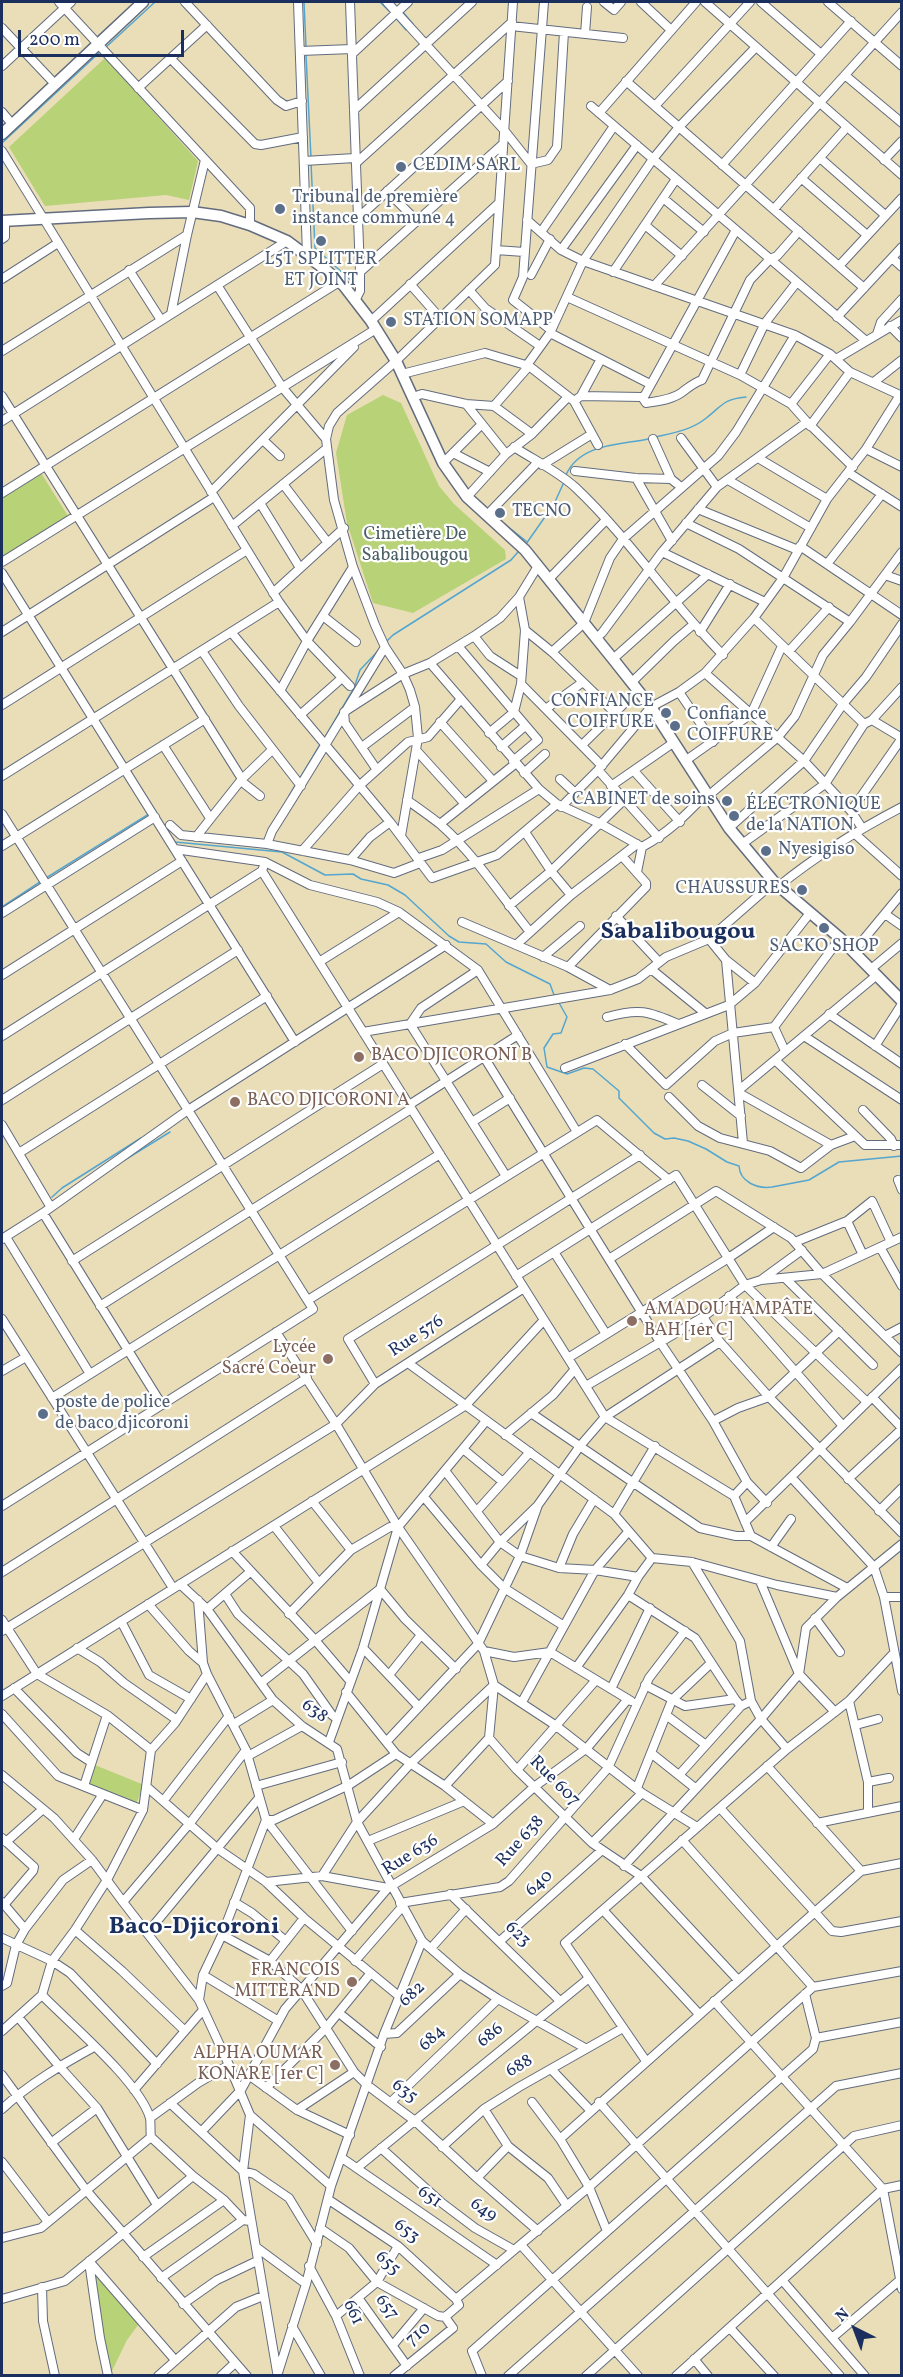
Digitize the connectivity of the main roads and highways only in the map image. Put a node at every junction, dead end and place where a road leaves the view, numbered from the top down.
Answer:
1 (143, 2) edge
2 (2, 134) edge
3 (3, 221) edge
4 (902, 1002) edge

1 - 2 main road
3 - 4 main road

